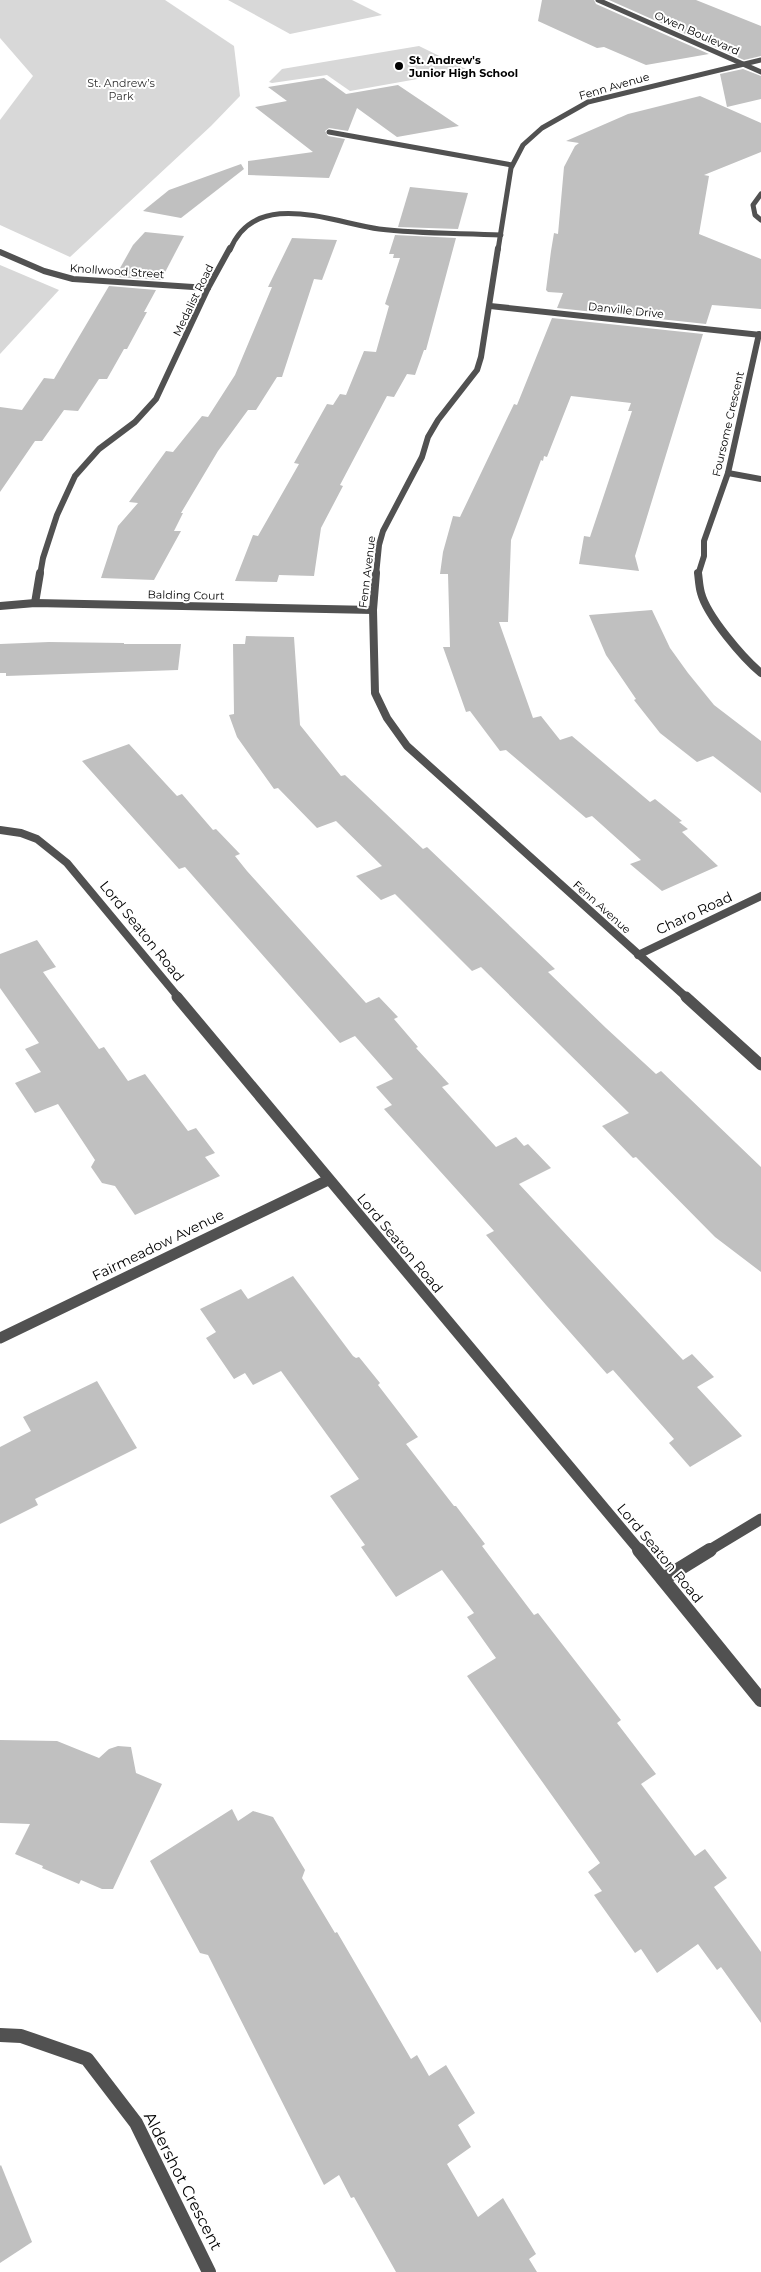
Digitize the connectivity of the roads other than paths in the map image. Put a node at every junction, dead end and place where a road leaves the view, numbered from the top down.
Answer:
1 (598, 0) edge
2 (761, 60) edge
3 (744, 64) junction
4 (761, 72) edge
5 (329, 132) dead end
6 (512, 164) junction
7 (761, 194) edge
8 (761, 220) edge
9 (501, 235) junction
10 (0, 252) edge
11 (208, 288) junction
12 (490, 306) junction
13 (760, 334) edge
14 (728, 473) junction
15 (761, 479) edge
16 (35, 603) junction
17 (0, 606) edge
18 (373, 610) junction
19 (761, 673) edge
20 (0, 830) edge
21 (761, 896) edge
22 (638, 955) junction
23 (761, 1065) edge
24 (328, 1180) junction
25 (0, 1338) edge
26 (761, 1519) edge
27 (663, 1579) junction
28 (761, 1700) edge
29 (0, 2035) edge
30 (210, 2272) edge

1 - 3 street, Owen Boulevard
2 - 3 street, Fenn Avenue
3 - 4 street, Owen Boulevard
3 - 6 street, Fenn Avenue
5 - 6 street
6 - 9 street, Fenn Avenue
7 - 8 street
9 - 11 street, Medalist Road
9 - 12 street, Fenn Avenue
10 - 11 street, Knollwood Street
11 - 16 street, Medalist Road
12 - 13 street, Danville Drive
12 - 18 street, Fenn Avenue
13 - 14 street, Foursome Crescent
14 - 15 street
14 - 19 street, Foursome Crescent
16 - 17 street, Balding Court
16 - 18 street, Balding Court
18 - 22 street, Fenn Avenue
20 - 24 street, Lord Seaton Road
21 - 22 street, Charo Road
22 - 23 street, Fenn Avenue
24 - 25 street, Fairmeadow Avenue
24 - 27 street, Lord Seaton Road
26 - 27 street
27 - 28 street, Lord Seaton Road
29 - 30 street, Aldershot Crescent

